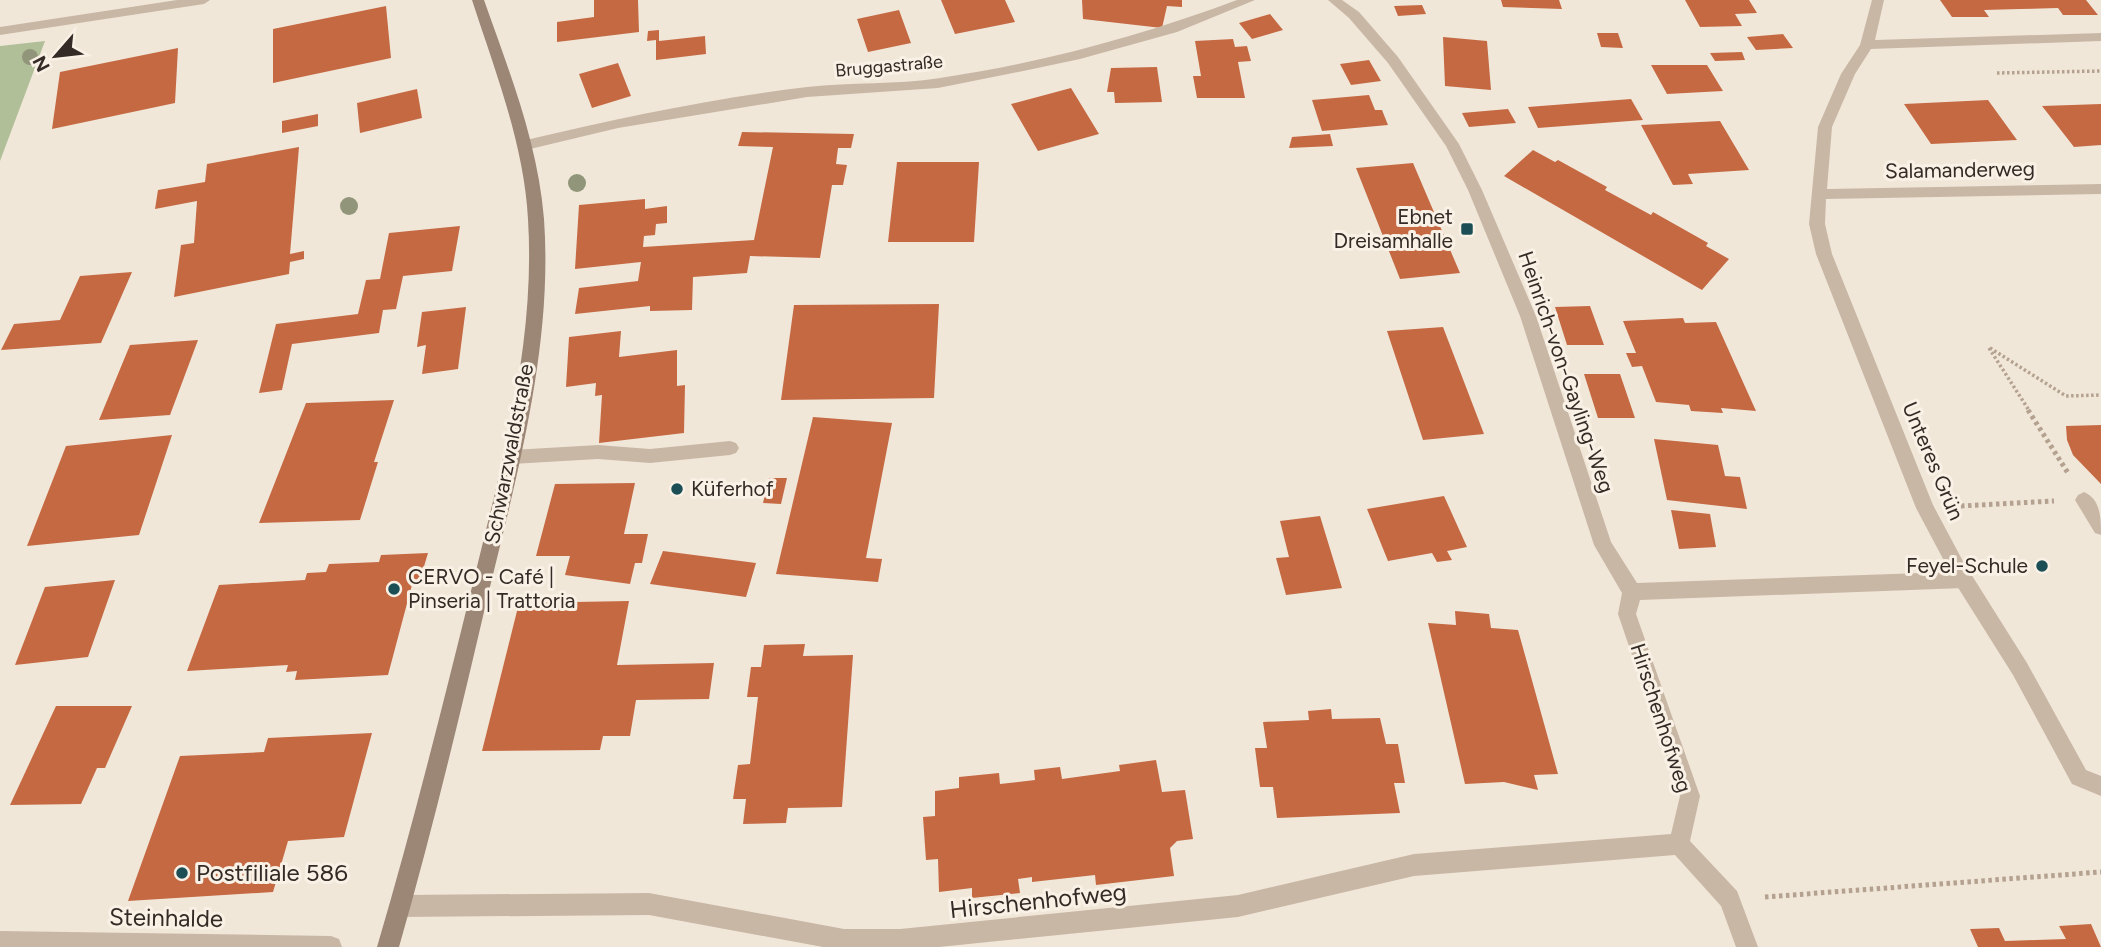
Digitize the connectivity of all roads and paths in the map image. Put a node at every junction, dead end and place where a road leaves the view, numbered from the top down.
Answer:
1 (204, 0) edge
2 (478, 0) edge
3 (1249, 0) edge
4 (1334, 0) edge
5 (1878, 0) edge
6 (1216, 6) edge
7 (0, 31) edge
8 (2101, 37) edge
9 (1867, 45) junction
10 (526, 145) junction
11 (2101, 189) edge
12 (1819, 194) junction
13 (2101, 395) edge
14 (730, 447) dead end
15 (512, 457) junction
16 (2084, 499) junction
17 (1926, 508) junction
18 (2101, 527) edge
19 (1964, 580) junction
20 (1632, 592) junction
21 (2101, 786) edge
22 (1678, 844) junction
23 (2101, 872) edge
24 (1730, 899) junction
25 (401, 906) junction
26 (0, 942) edge
27 (331, 947) edge
28 (388, 947) edge
29 (1747, 947) edge

1 - 7 street
2 - 10 main road, Schwarzwaldstraße
3 - 6 street, Bruggastraße
4 - 20 street, Heinrich-von-Gayling-Weg
5 - 9 street, Unteres Grün
6 - 10 street, Bruggastraße
8 - 9 street
9 - 12 street, Unteres Grün
10 - 15 main road, Schwarzwaldstraße
11 - 12 street, Salamanderweg
12 - 17 street, Unteres Grün
13 - 16 path
14 - 15 street
15 - 25 main road, Schwarzwaldstraße
16 - 17 path
16 - 18 street
17 - 19 street, Unteres Grün
19 - 20 street
19 - 21 street, Unteres Grün
20 - 22 street, Hirschenhofweg
22 - 24 street
22 - 25 street, Hirschenhofweg
23 - 24 path
24 - 29 street
25 - 28 main road, Schwarzwaldstraße
26 - 27 street, Steinhalde

